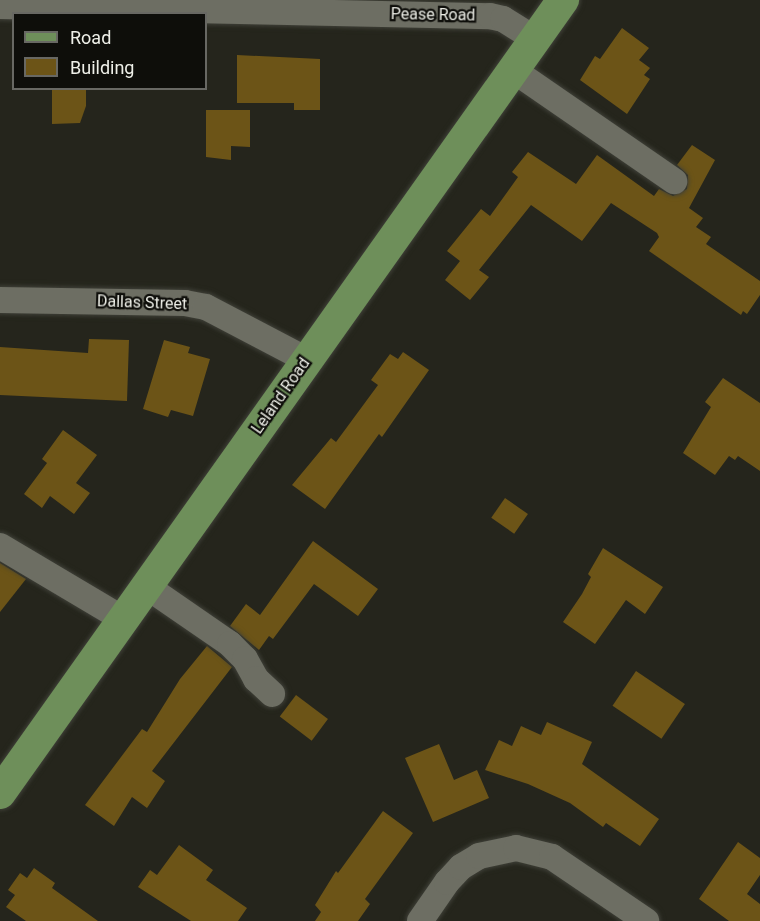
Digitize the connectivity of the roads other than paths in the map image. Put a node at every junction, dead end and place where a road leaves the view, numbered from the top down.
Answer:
1 (563, 0) edge
2 (88, 3) edge
3 (0, 6) edge
4 (372, 7) edge
5 (535, 39) junction
6 (513, 70) junction
7 (674, 181) dead end
8 (0, 300) edge
9 (307, 360) junction
10 (0, 546) edge
11 (146, 586) junction
12 (123, 619) junction
13 (272, 694) dead end
14 (0, 793) edge
15 (420, 921) edge
16 (646, 921) edge

1 - 5 main road, Leland Road
2 - 3 street, Pease Road
2 - 4 street, Pease Road
4 - 5 street, Pease Road
5 - 6 main road, Leland Road
6 - 7 street
6 - 9 main road, Leland Road
8 - 9 street, Dallas Street
9 - 11 main road, Leland Road
10 - 12 street
11 - 12 main road, Leland Road
11 - 13 street
12 - 14 main road, Leland Road
15 - 16 street

